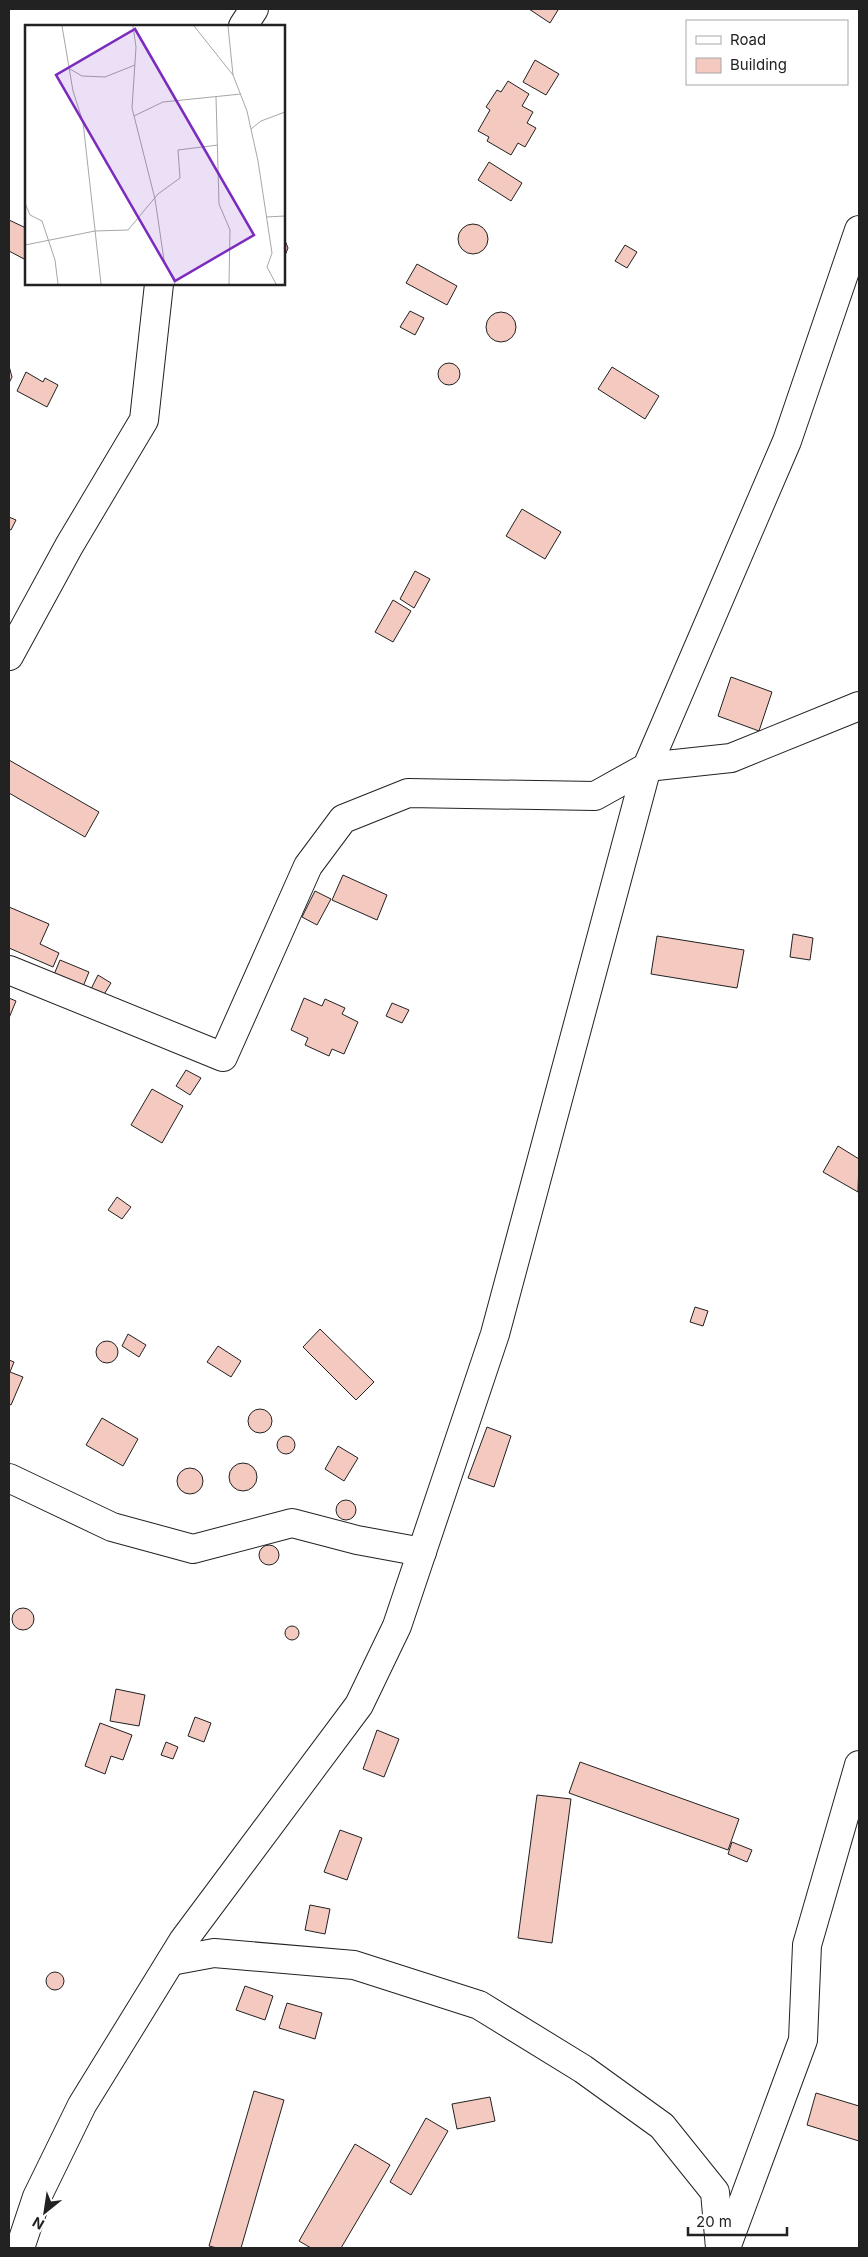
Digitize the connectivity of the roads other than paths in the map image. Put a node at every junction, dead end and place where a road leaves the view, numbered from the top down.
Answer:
1 (254, 9) edge
2 (244, 25) edge
3 (859, 230) edge
4 (159, 285) edge
5 (9, 656) edge
6 (859, 706) edge
7 (647, 768) junction
8 (9, 970) edge
9 (9, 1478) edge
10 (422, 1552) junction
11 (859, 1765) edge
12 (171, 1962) junction
13 (20, 2248) edge
14 (720, 2248) edge
15 (726, 2248) edge

1 - 2 street
3 - 7 street
4 - 5 street
6 - 7 street
7 - 8 street
7 - 10 street
9 - 10 street
10 - 12 street
11 - 15 street
12 - 13 street
12 - 14 street

